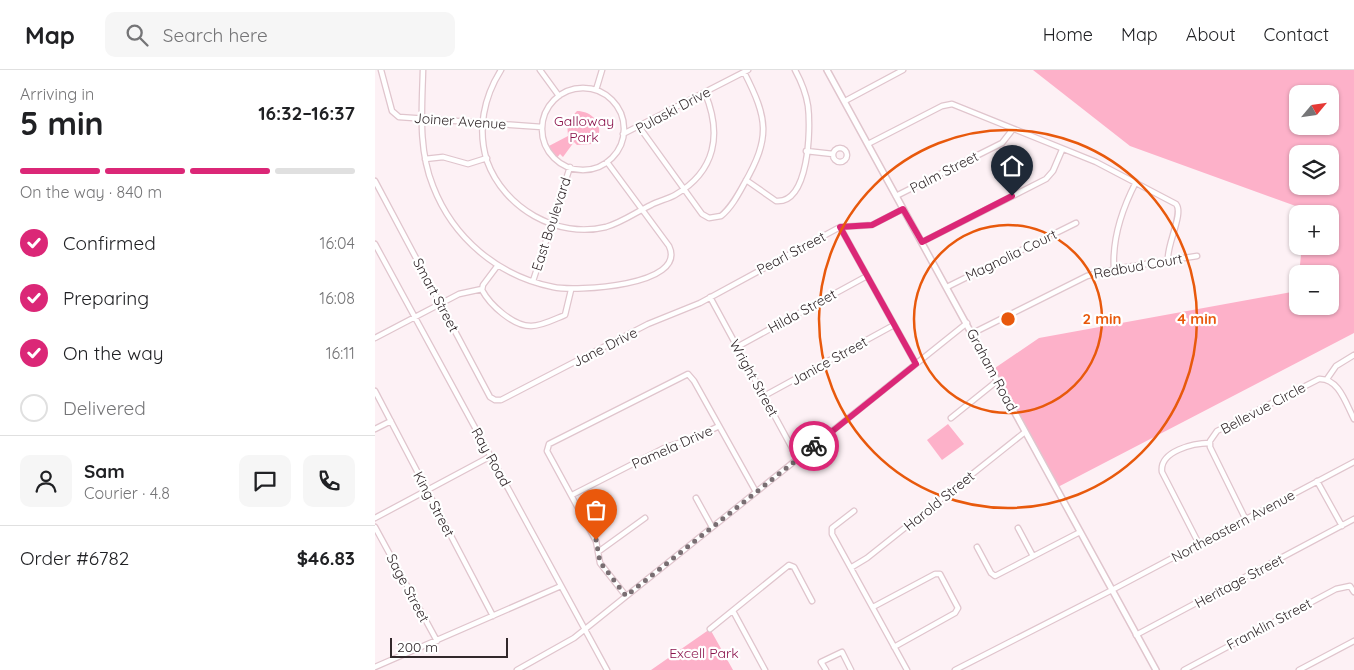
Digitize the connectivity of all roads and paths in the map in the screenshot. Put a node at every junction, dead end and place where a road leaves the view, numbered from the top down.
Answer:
1 (381, 70) edge
2 (423, 70) edge
3 (501, 70) edge
4 (540, 70) edge
5 (603, 70) edge
6 (795, 70) edge
7 (827, 70) edge
8 (903, 70) edge
9 (746, 71) edge
10 (596, 90) junction
11 (705, 93) junction
12 (559, 96) junction
13 (845, 101) junction
14 (422, 118) junction
15 (482, 123) junction
16 (542, 127) junction
17 (640, 128) junction
18 (1013, 129) junction
19 (623, 134) junction
20 (868, 144) junction
21 (1062, 150) junction
22 (806, 151) junction
23 (833, 154) dead end
24 (487, 158) junction
25 (425, 159) junction
26 (607, 162) junction
27 (570, 167) junction
28 (746, 180) junction
29 (375, 181) edge
30 (1136, 182) junction
31 (684, 189) junction
32 (896, 196) junction
33 (643, 209) junction
34 (903, 209) junction
35 (1076, 223) dead end
36 (551, 224) junction
37 (840, 227) junction
38 (922, 242) junction
39 (375, 244) edge
40 (1197, 256) dead end
41 (1168, 259) junction
42 (498, 265) junction
43 (1115, 269) junction
44 (867, 276) junction
45 (533, 281) junction
46 (947, 287) junction
47 (482, 289) junction
48 (571, 290) junction
49 (710, 297) junction
50 (441, 304) junction
51 (415, 317) junction
52 (967, 323) junction
53 (894, 325) junction
54 (973, 333) junction
55 (375, 338) edge
56 (737, 347) junction
57 (1354, 355) edge
58 (916, 364) junction
59 (1327, 379) junction
60 (997, 381) junction
61 (375, 391) edge
62 (764, 396) junction
63 (502, 399) joint
64 (951, 418) dead end
65 (1354, 419) edge
66 (391, 421) junction
67 (719, 426) junction
68 (375, 429) edge
69 (1025, 432) junction
70 (1210, 443) junction
71 (491, 456) junction
72 (798, 459) junction
73 (1354, 462) edge
74 (1317, 481) junction
75 (427, 490) junction
76 (756, 492) junction
77 (572, 495) junction
78 (696, 498) dead end
79 (853, 511) dead end
80 (375, 518) edge
81 (645, 518) dead end
82 (1246, 520) junction
83 (1354, 520) edge
84 (1342, 526) junction
85 (375, 527) edge
86 (712, 528) junction
87 (1018, 528) dead end
88 (1081, 532) junction
89 (1199, 544) junction
90 (977, 548) dead end
91 (598, 552) junction
92 (1033, 556) junction
93 (852, 567) junction
94 (561, 586) junction
95 (1112, 590) junction
96 (1354, 592) edge
97 (626, 596) junction
98 (812, 601) dead end
99 (873, 607) junction
100 (733, 611) junction
101 (493, 616) junction
102 (585, 629) junction
103 (710, 629) dead end
104 (1136, 635) junction
105 (437, 641) junction
106 (1354, 641) edge
107 (894, 647) junction
108 (375, 667) edge
109 (1190, 668) edge
110 (517, 670) edge
111 (607, 670) edge
112 (765, 670) edge
113 (826, 670) edge
114 (851, 670) edge
115 (907, 670) edge
116 (955, 670) edge
117 (1156, 670) edge
118 (1183, 670) edge
119 (1299, 670) edge

1 - 14 street, Joiner Avenue
2 - 14 street
3 - 15 street
4 - 12 street
5 - 10 street
6 - 22 street
7 - 13 main road, Graham Road
8 - 13 street
9 - 11 street, Pulaski Drive
9 - 28 street
10 - 12 street
10 - 19 street
11 - 17 street, Pulaski Drive
11 - 31 street
12 - 16 street
13 - 20 main road, Graham Road
14 - 15 street, Joiner Avenue
14 - 25 street
15 - 16 street, Joiner Avenue
15 - 24 street
16 - 27 street
17 - 19 street, Pulaski Drive
17 - 31 street
18 - 20 street
18 - 21 street
18 - 32 street, Palm Street
19 - 26 street
20 - 32 main road, Graham Road
21 - 30 street
21 - 38 street
22 - 23 street
22 - 28 street
24 - 25 street
24 - 36 street
25 - 42 street
26 - 27 street
26 - 33 street
27 - 36 street, East Boulevard
28 - 31 street
29 - 50 street, Smart Street
30 - 41 street
30 - 43 street
31 - 33 street
32 - 34 main road, Graham Road
33 - 36 street
33 - 48 street
34 - 37 street, Pearl Street
34 - 38 main road, Graham Road
35 - 46 street, Magnolia Court
36 - 45 street, East Boulevard
37 - 44 street
37 - 49 street, Pearl Street
38 - 46 main road, Graham Road
39 - 51 street, Ray Road
40 - 41 street, Redbud Court
41 - 43 street, Redbud Court
42 - 45 street
42 - 47 street
43 - 54 street, Redbud Court
44 - 53 street
44 - 56 street, Hilda Street
45 - 48 street
46 - 52 main road, Graham Road
47 - 48 street
47 - 50 street
49 - 56 street, Wright Street
49 - 63 street, Jane Drive
50 - 51 street
50 - 63 street, Smart Street
51 - 55 street
51 - 71 street, Ray Road
52 - 54 main road, Graham Road
52 - 58 street
53 - 58 street
53 - 62 street, Janice Street
54 - 60 main road, Graham Road
56 - 62 street, Wright Street
57 - 59 street
58 - 72 street
59 - 65 street
59 - 70 street, Bellevue Circle
60 - 64 street
60 - 69 main road, Graham Road
61 - 66 street, King Street
62 - 72 street, Wright Street
66 - 68 street
66 - 75 street, King Street
67 - 76 street
67 - 77 street, Pamela Drive
67 - 77 street
69 - 88 main road, Graham Road
69 - 93 street, Harold Street
70 - 82 street, Bellevue Circle
70 - 89 street
71 - 75 street
71 - 94 street, Ray Road
72 - 76 street
73 - 74 street, Northeastern Avenue
74 - 82 street, Northeastern Avenue
74 - 84 street
75 - 80 street
75 - 101 street, King Street
76 - 86 street
77 - 91 street
78 - 86 street
79 - 93 street
81 - 91 street
82 - 89 street, Northeastern Avenue
83 - 84 street, Heritage Street
84 - 104 street, Heritage Street
85 - 105 street, Sage Street
86 - 97 street
87 - 92 street
88 - 92 street
88 - 95 main road, Graham Road
89 - 95 street, Northeastern Avenue
90 - 92 street
91 - 97 street
93 - 99 street
94 - 101 street
94 - 102 street, Ray Road
95 - 104 main road, Graham Road
95 - 116 street, Northeastern Avenue
96 - 109 street, Franklin Street
97 - 102 street
98 - 100 street
99 - 107 street
99 - 107 street
100 - 103 street
100 - 112 street
101 - 105 street
102 - 110 street
102 - 111 street, Ray Road
104 - 117 main road, Graham Road
105 - 108 street
106 - 119 street
107 - 115 street
109 - 118 street, Franklin Street
113 - 114 street

